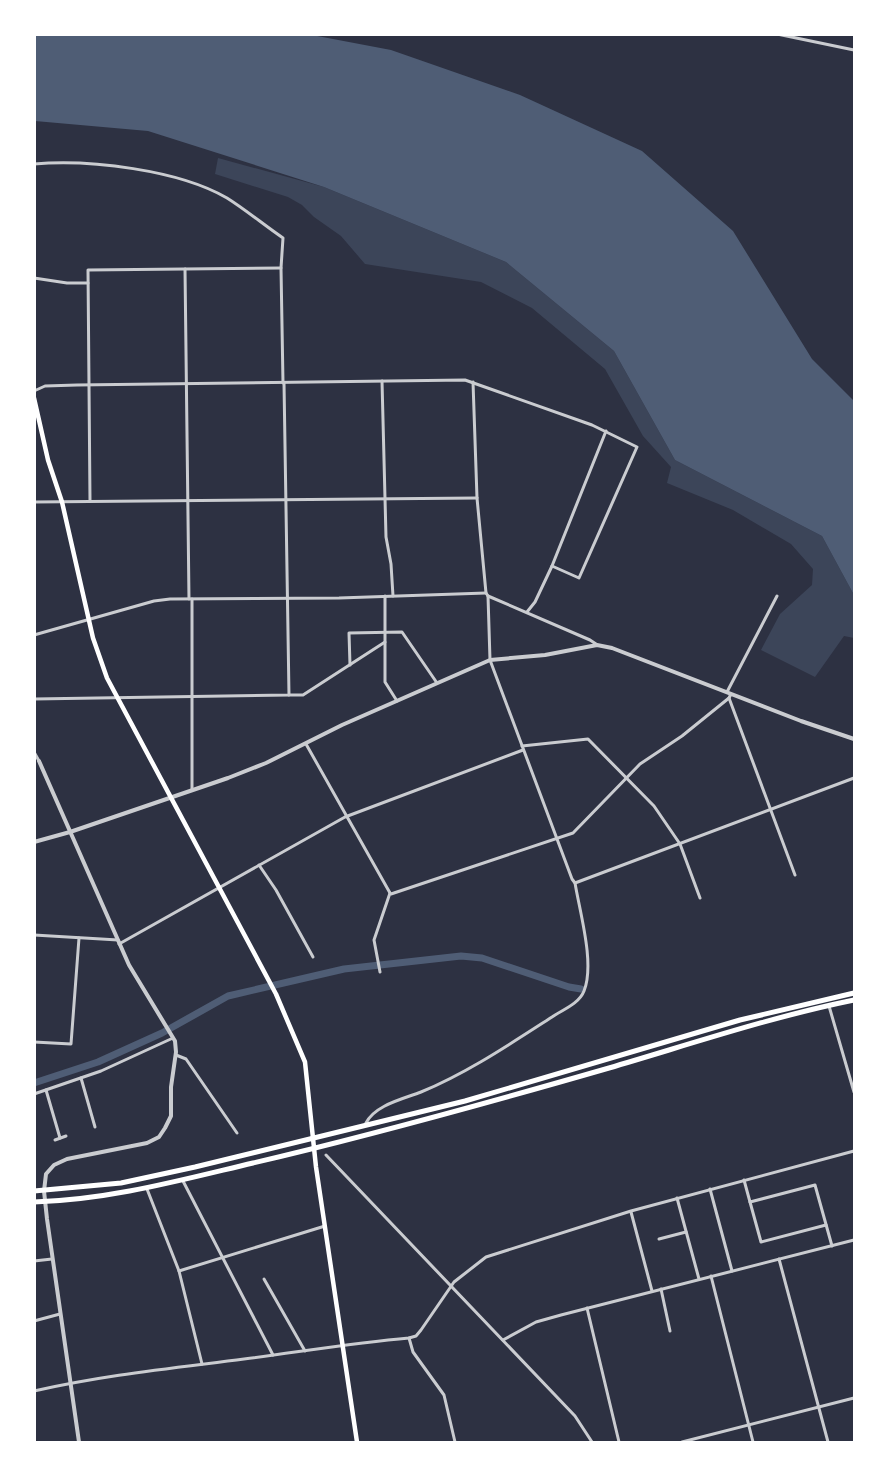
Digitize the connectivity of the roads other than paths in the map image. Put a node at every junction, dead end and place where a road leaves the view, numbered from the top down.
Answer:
1 (777, 34) edge
2 (855, 50) edge
3 (34, 164) edge
4 (281, 268) junction
5 (185, 269) junction
6 (34, 278) edge
7 (88, 283) junction
8 (382, 381) junction
9 (473, 382) junction
10 (284, 383) junction
11 (186, 384) junction
12 (90, 385) junction
13 (34, 391) edge
14 (34, 398) edge
15 (606, 431) junction
16 (477, 498) junction
17 (385, 499) junction
18 (287, 500) junction
19 (188, 501) junction
20 (34, 502) edge
21 (62, 502) junction
22 (90, 502) junction
23 (552, 566) junction
24 (487, 595) junction
25 (385, 596) junction
26 (393, 596) junction
27 (777, 596) dead end
28 (287, 597) junction
29 (190, 599) junction
30 (527, 612) junction
31 (89, 620) junction
32 (385, 632) junction
33 (34, 635) edge
34 (385, 642) junction
35 (597, 645) junction
36 (490, 660) junction
37 (350, 665) junction
38 (437, 683) junction
39 (289, 694) junction
40 (729, 695) junction
41 (117, 697) junction
42 (192, 697) junction
43 (34, 699) edge
44 (398, 701) junction
45 (855, 739) edge
46 (306, 744) junction
47 (522, 748) junction
48 (34, 752) edge
49 (39, 761) joint
50 (628, 778) junction
51 (855, 778) edge
52 (192, 789) junction
53 (171, 796) junction
54 (771, 810) junction
55 (345, 817) junction
56 (70, 832) junction
57 (557, 838) junction
58 (34, 842) edge
59 (680, 844) junction
60 (259, 865) junction
61 (795, 875) dead end
62 (575, 883) junction
63 (219, 887) junction
64 (390, 893) junction
65 (700, 898) dead end
66 (34, 935) edge
67 (80, 938) junction
68 (118, 942) junction
69 (313, 957) dead end
70 (380, 972) dead end
71 (855, 993) edge
72 (855, 1000) edge
73 (829, 1006) junction
74 (172, 1036) junction
75 (34, 1042) edge
76 (176, 1055) junction
77 (81, 1078) junction
78 (46, 1090) junction
79 (855, 1092) edge
80 (34, 1094) edge
81 (366, 1125) junction
82 (95, 1127) dead end
83 (237, 1133) dead end
84 (66, 1136) dead end
85 (313, 1137) junction
86 (60, 1138) junction
87 (55, 1140) dead end
88 (314, 1149) junction
89 (855, 1150) edge
90 (326, 1155) dead end
91 (182, 1180) junction
92 (744, 1180) junction
93 (147, 1188) junction
94 (710, 1189) junction
95 (34, 1191) edge
96 (44, 1191) junction
97 (677, 1198) junction
98 (34, 1202) edge
99 (45, 1202) junction
100 (750, 1202) junction
101 (631, 1211) junction
102 (826, 1225) junction
103 (325, 1226) junction
104 (686, 1232) junction
105 (659, 1239) dead end
106 (855, 1240) edge
107 (832, 1246) junction
108 (52, 1258) junction
109 (223, 1258) junction
110 (779, 1259) junction
111 (34, 1261) edge
112 (179, 1271) junction
113 (732, 1272) junction
114 (711, 1276) junction
115 (264, 1279) dead end
116 (699, 1279) junction
117 (451, 1286) junction
118 (661, 1289) junction
119 (652, 1291) junction
120 (587, 1308) junction
121 (60, 1314) junction
122 (34, 1321) edge
123 (670, 1331) dead end
124 (409, 1338) junction
125 (503, 1340) junction
126 (342, 1345) junction
127 (305, 1351) junction
128 (273, 1355) junction
129 (202, 1364) junction
130 (70, 1383) junction
131 (34, 1391) edge
132 (855, 1398) edge
133 (818, 1407) junction
134 (748, 1425) junction
135 (689, 1442) edge
136 (79, 1443) edge
137 (357, 1443) edge
138 (455, 1443) edge
139 (592, 1443) edge
140 (619, 1443) edge
141 (682, 1443) edge
142 (753, 1443) edge
143 (828, 1443) edge

1 - 2 street
3 - 4 street
4 - 5 street
4 - 10 street
5 - 7 street
5 - 11 street
6 - 7 street
7 - 12 street
8 - 9 street
8 - 10 street
8 - 17 street
9 - 15 street
9 - 16 street
10 - 11 street
10 - 18 street
11 - 12 street
11 - 19 street
12 - 13 street
12 - 22 street
14 - 21 main road
15 - 23 street
15 - 23 street
16 - 17 street
16 - 24 street
17 - 18 street
17 - 26 street
18 - 19 street
18 - 28 street
19 - 22 street
19 - 29 street
20 - 21 street
21 - 22 street
21 - 31 main road
23 - 30 street
24 - 26 street
24 - 30 street
24 - 36 street
25 - 26 street
25 - 28 street
25 - 32 street
27 - 40 street
28 - 29 street
28 - 39 street
29 - 31 street
29 - 42 street
30 - 35 street
31 - 33 street
31 - 41 main road
32 - 34 street
32 - 37 street
32 - 38 street
34 - 37 street
34 - 44 street
35 - 36 street
35 - 40 street
36 - 38 street
36 - 47 street
37 - 39 street
38 - 44 street
39 - 42 street
40 - 45 street
40 - 50 street
40 - 54 street
41 - 42 street
41 - 43 street
41 - 53 main road
42 - 52 street
44 - 46 street
46 - 52 street
46 - 55 street
47 - 50 street
47 - 55 street
47 - 57 street
48 - 49 street
49 - 56 street
50 - 57 street
50 - 59 street
51 - 54 street
52 - 53 street
53 - 56 street
53 - 63 main road
54 - 59 street
54 - 61 street
55 - 60 street
55 - 64 street
56 - 58 street
56 - 68 street
57 - 62 street
57 - 64 street
59 - 62 street
59 - 65 street
60 - 63 street
60 - 69 street
62 - 81 street
63 - 68 street
63 - 85 main road
64 - 70 street
66 - 67 street
67 - 68 street
67 - 75 street
68 - 74 street
71 - 81 highway
72 - 73 highway
73 - 79 street
73 - 88 highway
74 - 76 street
74 - 77 street
76 - 83 street
76 - 96 street
77 - 78 street
77 - 82 street
78 - 80 street
78 - 86 street
81 - 85 highway
84 - 86 street
85 - 88 main road
85 - 96 highway
86 - 87 street
88 - 91 highway
88 - 103 main road
89 - 92 street
90 - 117 street
91 - 93 highway
91 - 109 street
92 - 94 street
92 - 100 street
93 - 99 highway
93 - 112 street
94 - 97 street
94 - 113 street
95 - 96 highway
96 - 99 street
97 - 101 street
97 - 104 street
98 - 99 highway
99 - 108 street
100 - 102 street
100 - 102 street
101 - 117 street
101 - 119 street
102 - 107 street
103 - 109 street
103 - 126 main road
104 - 105 street
104 - 116 street
106 - 107 street
107 - 110 street
108 - 111 street
108 - 121 street
109 - 112 street
109 - 128 street
110 - 113 street
110 - 133 street
112 - 129 street
113 - 114 street
114 - 116 street
114 - 134 street
115 - 127 street
116 - 118 street
117 - 124 street
117 - 125 street
118 - 119 street
118 - 123 street
119 - 120 street
120 - 125 street
120 - 140 street
121 - 122 street
121 - 130 street
124 - 126 street
124 - 138 street
125 - 139 street
126 - 127 street
126 - 137 main road
127 - 128 street
128 - 129 street
129 - 130 street
130 - 131 street
130 - 136 street
132 - 133 street
133 - 134 street
133 - 143 street
134 - 135 street
134 - 142 street
135 - 141 street

